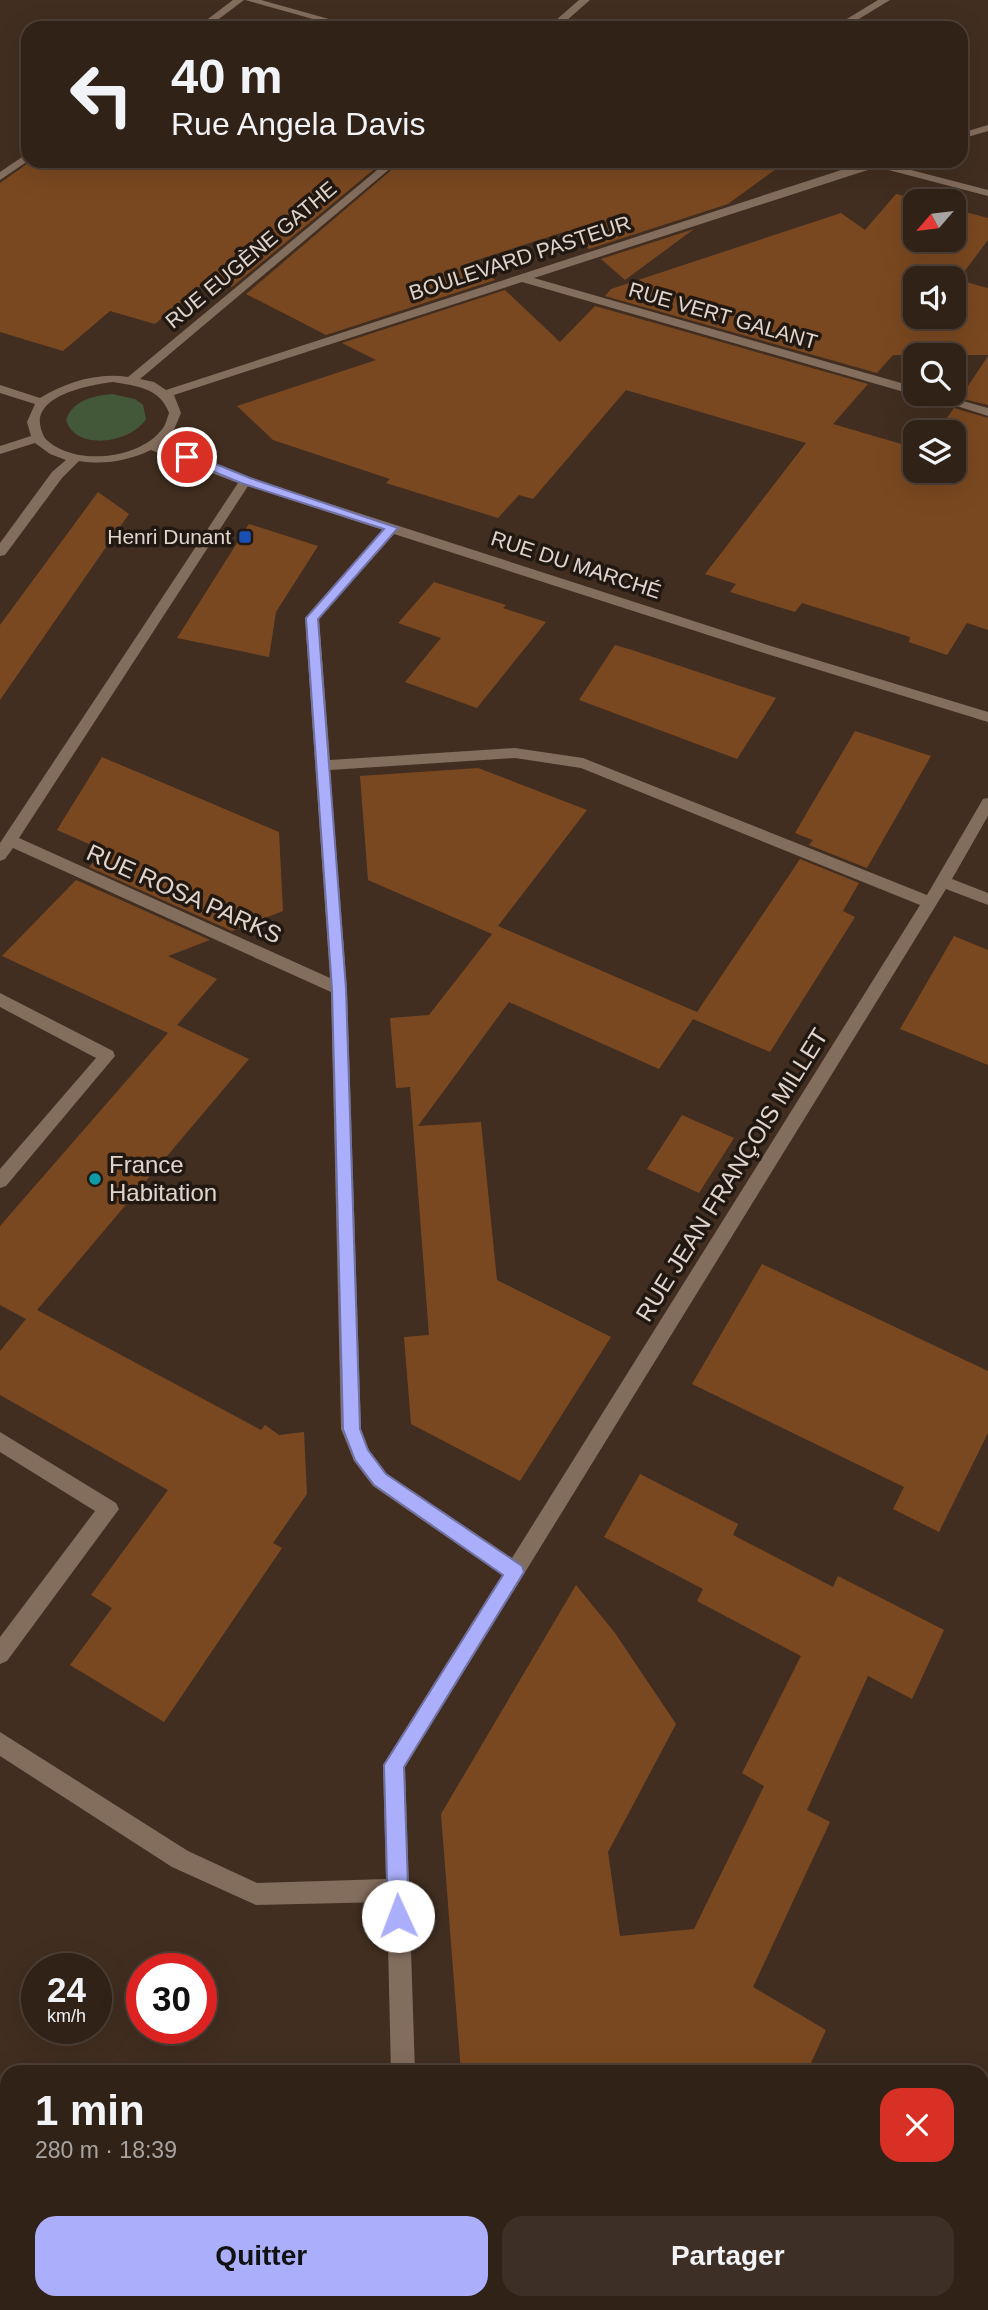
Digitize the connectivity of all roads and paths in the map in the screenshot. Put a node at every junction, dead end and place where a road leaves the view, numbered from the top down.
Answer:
1 (239, 0) edge
2 (250, 0) edge
3 (584, 0) edge
4 (886, 0) edge
5 (210, 21) edge
6 (330, 21) edge
7 (560, 21) edge
8 (849, 21) edge
9 (988, 128) edge
10 (968, 134) edge
11 (21, 161) edge
12 (386, 168) edge
13 (858, 168) edge
14 (898, 168) edge
15 (0, 177) edge
16 (988, 193) edge
17 (520, 278) junction
18 (133, 379) junction
19 (903, 388) edge
20 (0, 389) edge
21 (166, 394) junction
22 (43, 403) junction
23 (966, 406) edge
24 (988, 412) edge
25 (38, 438) junction
26 (153, 446) junction
27 (0, 450) edge
28 (75, 458) junction
29 (246, 481) junction
30 (392, 528) junction
31 (0, 552) edge
32 (988, 717) edge
33 (323, 765) junction
34 (988, 803) edge
35 (11, 841) junction
36 (0, 855) edge
37 (943, 882) junction
38 (988, 899) edge
39 (930, 903) junction
40 (339, 989) junction
41 (0, 999) edge
42 (0, 1181) edge
43 (0, 1441) edge
44 (515, 1572) junction
45 (0, 1654) edge
46 (0, 1743) edge
47 (397, 1890) junction
48 (403, 2065) edge

1 - 5 street
2 - 6 street
3 - 7 street
4 - 8 street
9 - 10 street
11 - 15 street
12 - 18 street, RUE EUGÈNE GATHE
13 - 17 street, BOULEVARD PASTEUR
14 - 16 street
17 - 19 street, RUE VERT GALANT
17 - 21 street, BOULEVARD PASTEUR
18 - 21 street
18 - 22 street
20 - 22 street
21 - 26 street
22 - 25 street
23 - 24 street
25 - 27 street
25 - 28 street
26 - 28 street
26 - 29 street, RUE DU MARCHÉ
28 - 31 street
29 - 30 street, RUE DU MARCHÉ
29 - 35 street
30 - 32 street, RUE DU MARCHÉ
30 - 33 street
33 - 39 street
33 - 40 street
34 - 37 street, RUE JEAN FRANÇOIS MILLET
35 - 36 street
35 - 40 street, RUE ROSA PARKS
37 - 38 street
37 - 39 street, RUE JEAN FRANÇOIS MILLET
39 - 44 street, RUE JEAN FRANÇOIS MILLET
40 - 44 street
41 - 42 street
43 - 45 street
44 - 47 street, RUE JEAN FRANÇOIS MILLET
46 - 47 street
47 - 48 street, RUE JEAN FRANÇOIS MILLET

